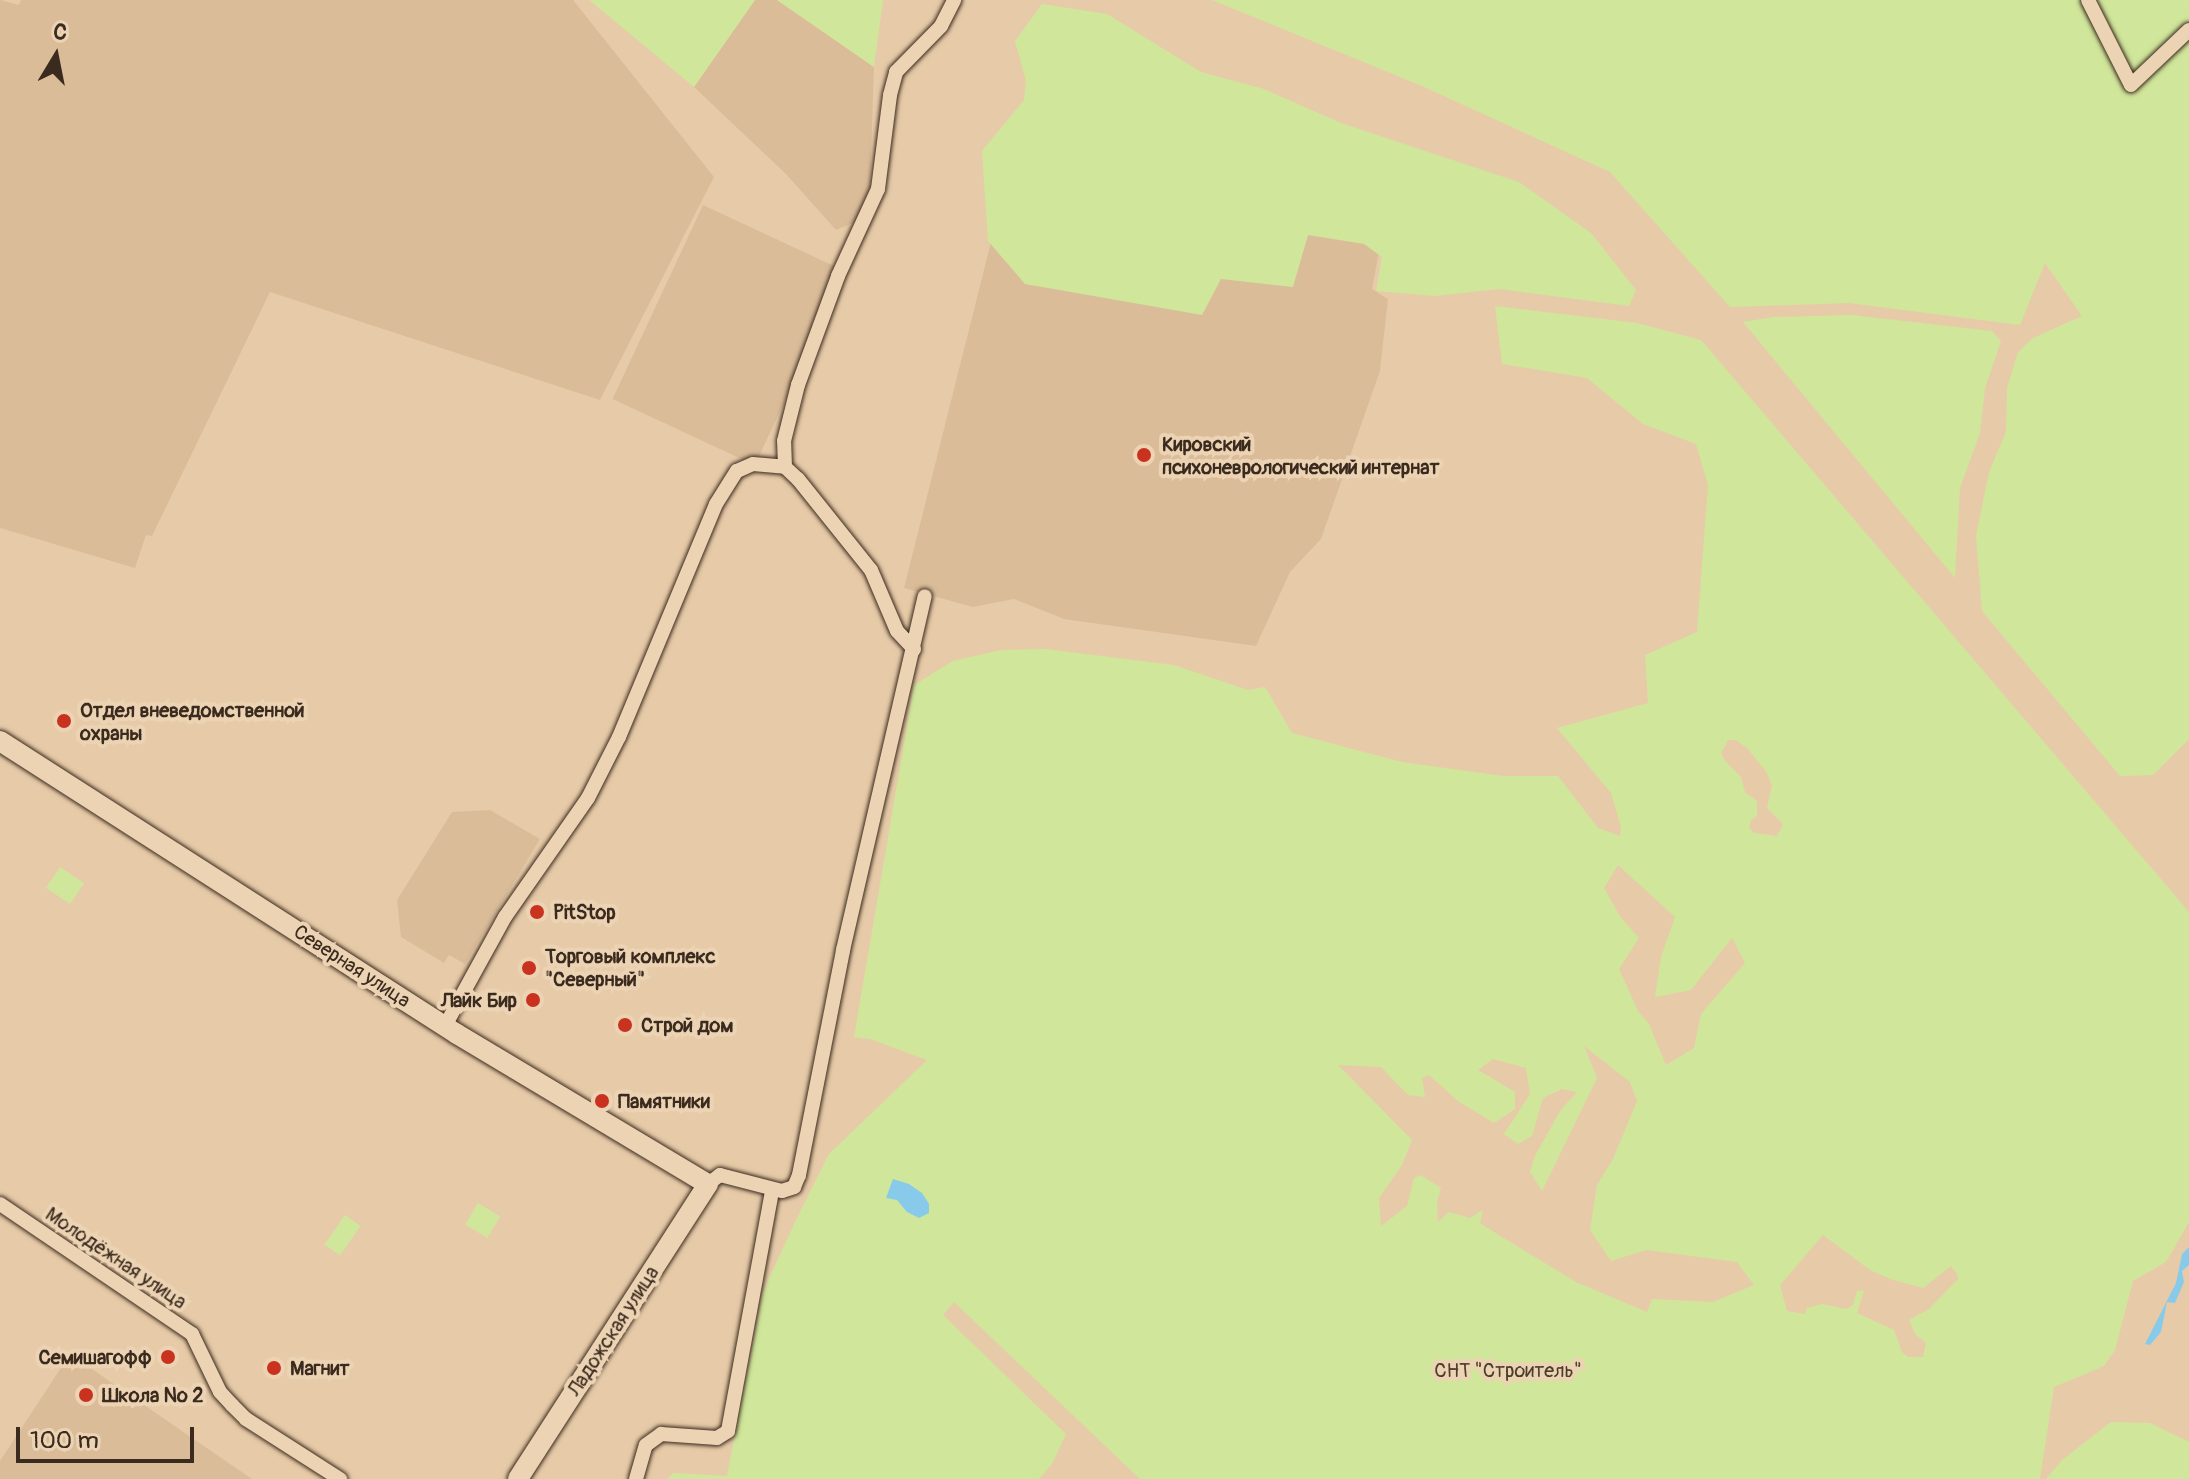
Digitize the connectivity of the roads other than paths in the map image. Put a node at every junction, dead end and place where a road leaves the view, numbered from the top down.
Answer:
1 (954, 0) edge
2 (2088, 0) edge
3 (2189, 30) edge
4 (785, 467) junction
5 (925, 596) dead end
6 (914, 649) junction
7 (0, 741) edge
8 (445, 1026) junction
9 (708, 1184) junction
10 (772, 1191) junction
11 (0, 1204) edge
12 (340, 1479) edge
13 (518, 1479) edge
14 (636, 1479) edge

1 - 4 street
2 - 3 street
4 - 6 street
4 - 8 street
5 - 6 street
6 - 10 street
7 - 8 street, Северная улица
8 - 9 street, Северная улица
9 - 10 street
9 - 13 street, Ладожская улица
10 - 14 street
11 - 12 street, Молодёжная улица

